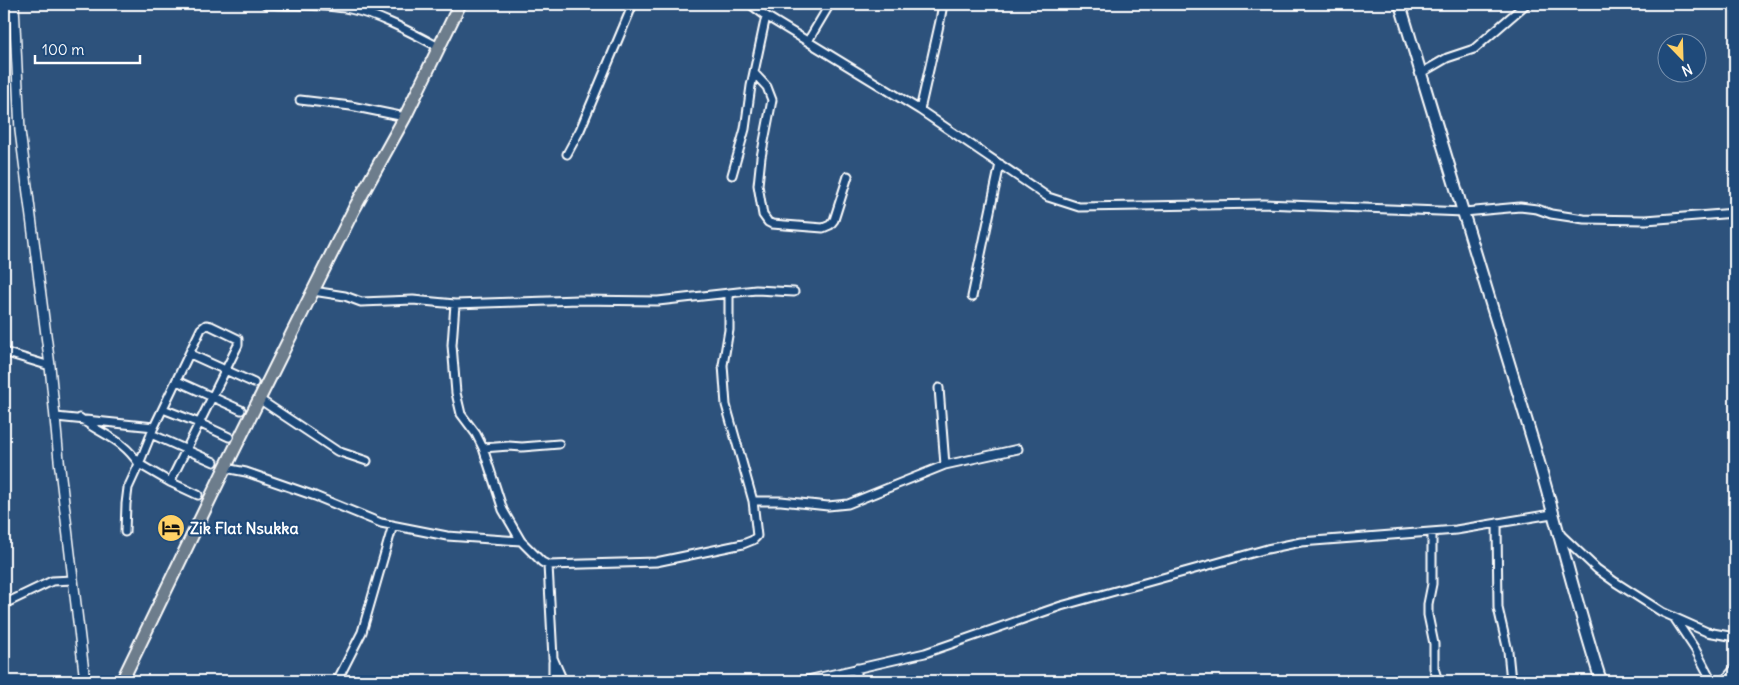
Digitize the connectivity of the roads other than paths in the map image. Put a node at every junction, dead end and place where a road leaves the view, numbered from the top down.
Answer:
1 (14, 4) edge
2 (265, 4) edge
3 (334, 4) edge
4 (460, 4) edge
5 (633, 4) edge
6 (750, 4) edge
7 (830, 4) edge
8 (943, 4) edge
9 (1400, 4) edge
10 (1526, 4) edge
11 (343, 9) junction
12 (766, 16) junction
13 (808, 42) junction
14 (439, 47) junction
15 (754, 73) junction
16 (1421, 73) junction
17 (300, 100) dead end
18 (920, 110) junction
19 (405, 117) junction
20 (567, 154) dead end
21 (1000, 164) junction
22 (732, 175) dead end
23 (848, 176) dead end
24 (1464, 212) junction
25 (1735, 213) edge
26 (313, 291) junction
27 (794, 292) dead end
28 (728, 293) junction
29 (972, 298) dead end
30 (455, 304) junction
31 (4, 352) edge
32 (190, 354) junction
33 (50, 366) junction
34 (226, 370) junction
35 (177, 380) junction
36 (254, 383) dead end
37 (939, 388) dead end
38 (212, 396) junction
39 (259, 399) junction
40 (163, 409) junction
41 (241, 410) dead end
42 (56, 417) junction
43 (80, 418) junction
44 (199, 423) junction
45 (153, 431) junction
46 (229, 437) dead end
47 (559, 444) dead end
48 (484, 448) junction
49 (186, 449) junction
50 (1018, 449) dead end
51 (367, 461) dead end
52 (214, 462) dead end
53 (139, 464) junction
54 (945, 465) junction
55 (225, 468) junction
56 (170, 482) junction
57 (198, 495) dead end
58 (753, 501) junction
59 (1552, 514) junction
60 (1497, 523) junction
61 (393, 525) junction
62 (1557, 531) junction
63 (125, 532) dead end
64 (1432, 532) junction
65 (520, 541) junction
66 (548, 565) junction
67 (73, 580) junction
68 (4, 604) edge
69 (1674, 618) junction
70 (1735, 637) edge
71 (553, 658) junction
72 (857, 668) junction
73 (1735, 668) edge
74 (85, 681) edge
75 (122, 681) edge
76 (336, 681) edge
77 (553, 681) edge
78 (563, 681) edge
79 (803, 681) edge
80 (856, 681) edge
81 (1438, 681) edge
82 (1511, 681) edge
83 (1601, 681) edge
84 (1712, 681) edge
85 (1724, 681) edge

1 - 33 street
2 - 11 street
3 - 11 street
4 - 14 main road
5 - 20 street
6 - 12 street
7 - 13 street
8 - 18 street
9 - 16 main road
10 - 16 street
11 - 14 street
12 - 13 street
12 - 15 street
13 - 18 street
14 - 19 main road
15 - 22 street
15 - 23 street
16 - 24 main road
17 - 19 street
18 - 21 street
19 - 26 main road
21 - 24 street
21 - 29 street
24 - 25 street
24 - 59 main road
26 - 30 street
26 - 39 main road
27 - 28 street
28 - 30 street
28 - 58 street
30 - 48 street
31 - 33 street
32 - 34 street
32 - 34 street
32 - 35 street
33 - 42 street
34 - 36 street
34 - 38 street
35 - 38 street
35 - 40 street
37 - 54 street
38 - 41 street
38 - 44 street
39 - 51 street
39 - 55 main road
40 - 44 street
40 - 45 street
42 - 43 street
42 - 67 street
43 - 45 street
43 - 53 street
44 - 46 street
44 - 49 street
45 - 49 street
45 - 53 street
47 - 48 street
48 - 65 street
49 - 52 street
49 - 56 street
50 - 54 street
53 - 56 street
53 - 63 street
54 - 58 street
55 - 61 street
55 - 75 main road
56 - 57 street
58 - 66 street
59 - 60 street
59 - 62 main road
60 - 64 street
60 - 82 street
61 - 65 street
61 - 76 street
62 - 69 street
62 - 83 main road
64 - 72 street
64 - 81 street
65 - 66 street
66 - 71 street
67 - 68 street
67 - 74 street
69 - 70 street
69 - 84 street
71 - 77 street
71 - 78 street
72 - 79 street
72 - 80 street
73 - 85 street

